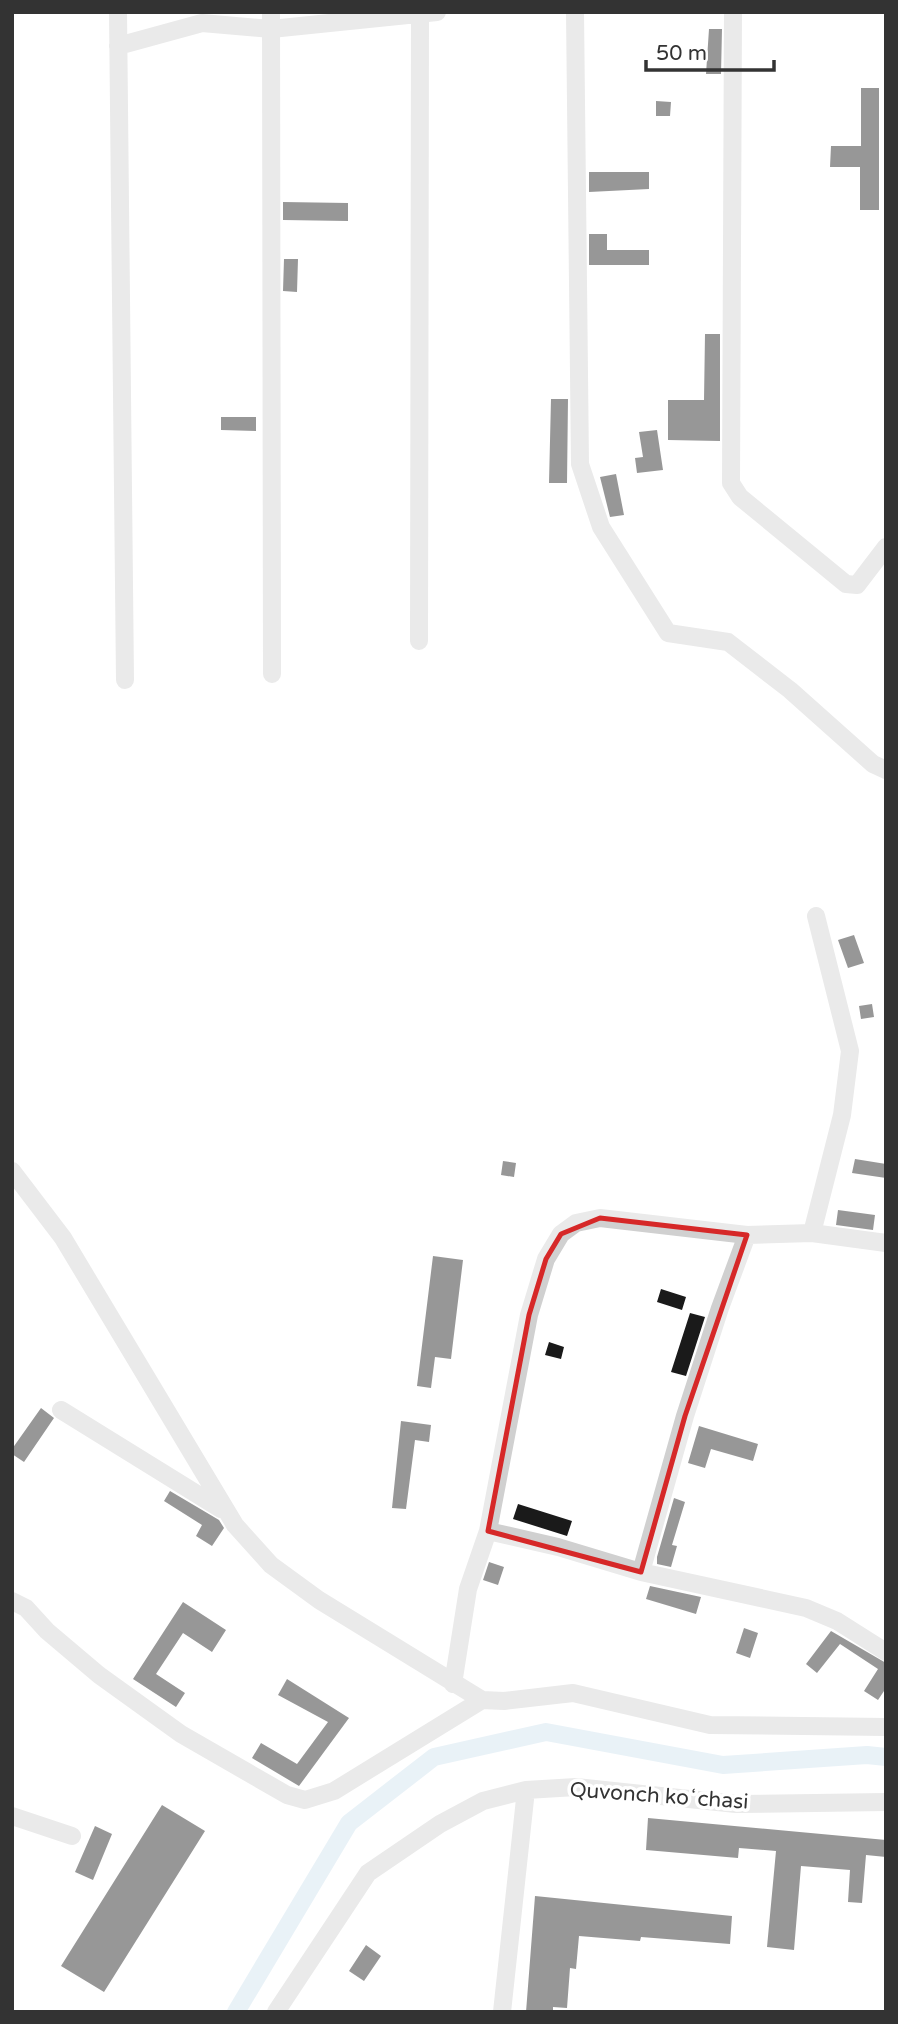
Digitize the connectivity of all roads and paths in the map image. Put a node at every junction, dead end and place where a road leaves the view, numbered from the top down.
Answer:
1 (118, 12) edge
2 (575, 12) edge
3 (733, 12) edge
4 (426, 13) edge
5 (271, 20) edge
6 (118, 46) junction
7 (886, 547) edge
8 (419, 641) dead end
9 (272, 674) dead end
10 (125, 680) dead end
11 (886, 770) edge
12 (816, 916) dead end
13 (12, 1171) edge
14 (812, 1233) junction
15 (747, 1236) junction
16 (886, 1243) edge
17 (61, 1410) dead end
18 (227, 1513) junction
19 (488, 1531) junction
20 (641, 1572) junction
21 (12, 1601) edge
22 (886, 1652) edge
23 (453, 1684) junction
24 (482, 1700) junction
25 (886, 1727) edge
26 (526, 1790) junction
27 (886, 1802) edge
28 (12, 1816) edge
29 (72, 1836) dead end
30 (276, 2012) edge
31 (502, 2012) edge

1 - 6 street
2 - 11 street
3 - 7 street
4 - 5 street
4 - 8 street
5 - 6 street
5 - 9 street
6 - 10 street
12 - 14 street
13 - 18 street
14 - 15 street
14 - 16 street
15 - 19 street
15 - 20 street
17 - 18 street
18 - 23 street
19 - 20 street
19 - 23 street
20 - 22 street
21 - 24 street
23 - 24 street
24 - 25 street
26 - 27 street, Quvonch koʻchasi
26 - 30 street, Quvonch koʻchasi
26 - 31 street
28 - 29 street

